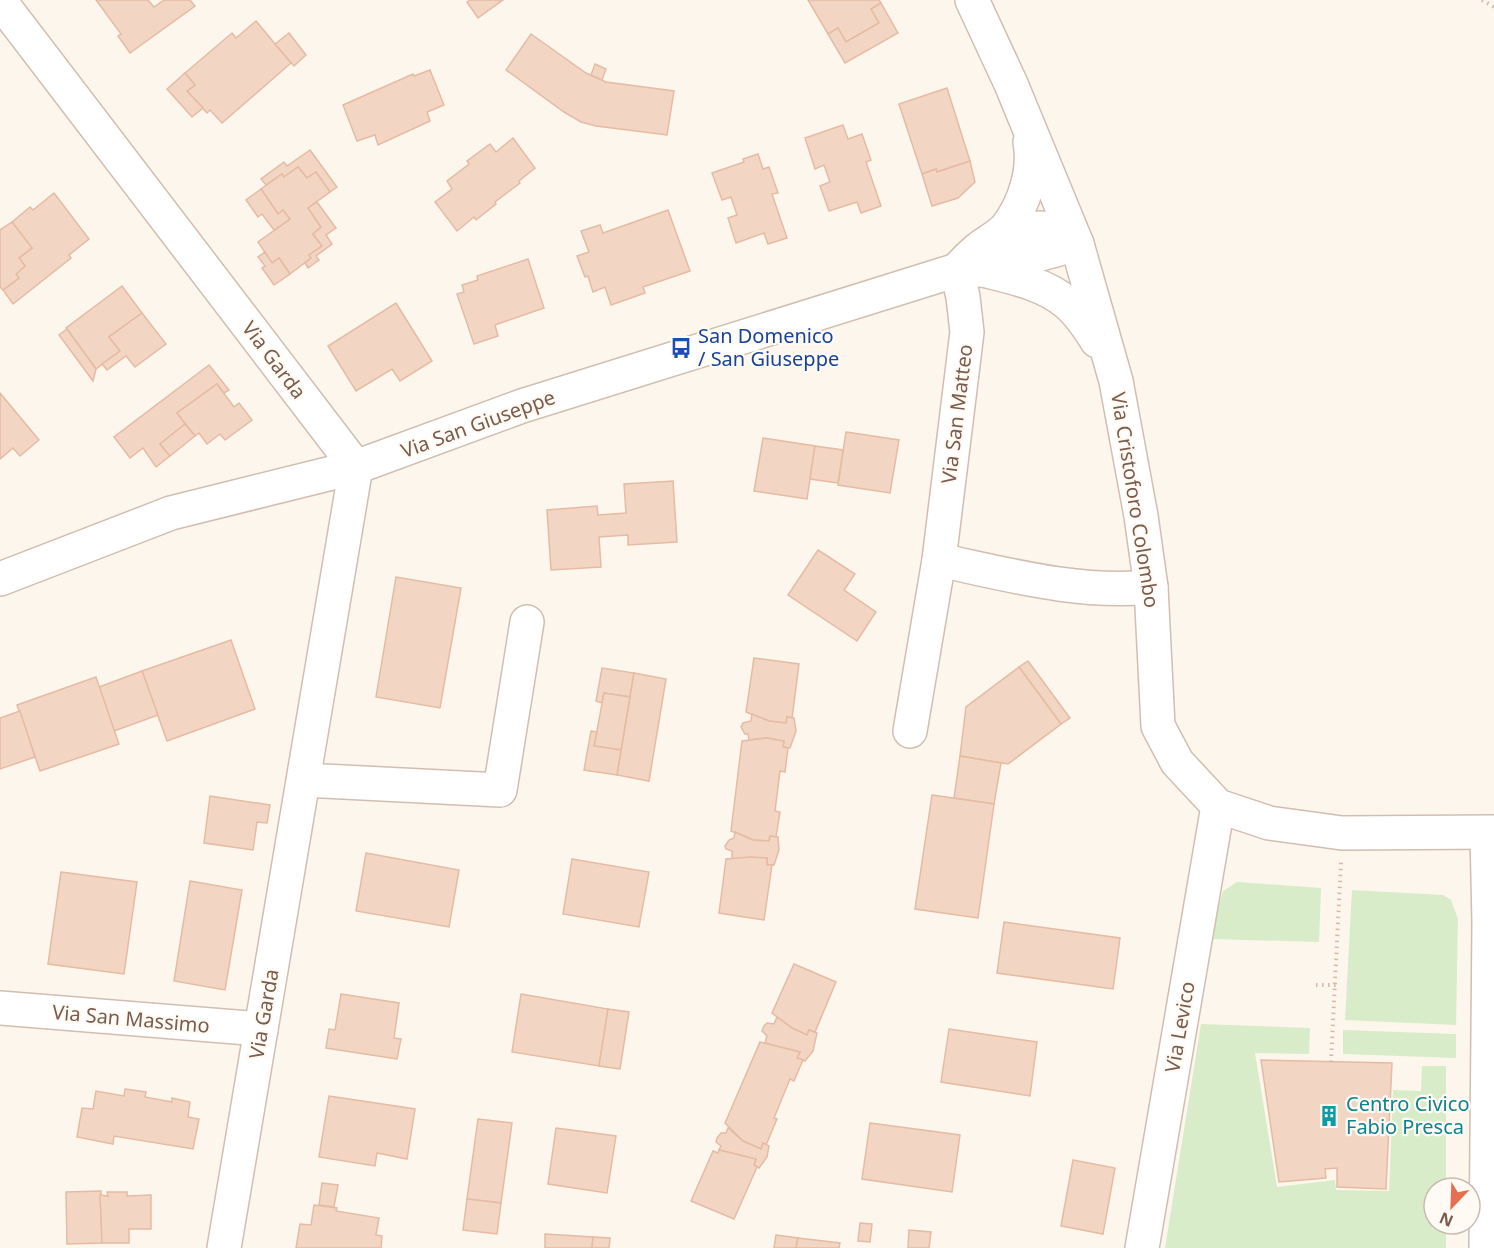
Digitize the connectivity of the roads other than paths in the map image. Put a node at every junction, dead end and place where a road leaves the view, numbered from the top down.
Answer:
1 (972, 0) edge
2 (0, 1) edge
3 (1028, 124) junction
4 (1075, 241) junction
5 (972, 263) junction
6 (1109, 358) junction
7 (356, 467) junction
8 (939, 560) junction
9 (0, 579) edge
10 (1151, 587) junction
11 (527, 622) dead end
12 (910, 731) dead end
13 (304, 780) junction
14 (1218, 806) junction
15 (1491, 832) edge
16 (0, 1008) edge
17 (261, 1029) junction
18 (224, 1248) edge
19 (1142, 1248) edge
20 (1486, 1248) edge

1 - 3 street, Via Cristoforo Colombo
2 - 7 street, Via Garda
3 - 4 street, Via Cristoforo Colombo
3 - 5 street, Via San Giuseppe
4 - 5 street, Via San Giuseppe
4 - 6 street, Via Cristoforo Colombo
5 - 6 street
5 - 7 street, Via San Giuseppe
5 - 8 street, Via San Matteo
6 - 10 street, Via Cristoforo Colombo
7 - 9 street, Via San Giuseppe
7 - 13 street, Via Garda
8 - 10 street
8 - 12 street, Via San Matteo
10 - 14 street, Via Cristoforo Colombo
11 - 13 street
13 - 17 street, Via Garda
14 - 15 street, Via Cristoforo Colombo
14 - 19 street, Via Levico
15 - 20 street
16 - 17 street, Via San Massimo
17 - 18 street, Via Garda

